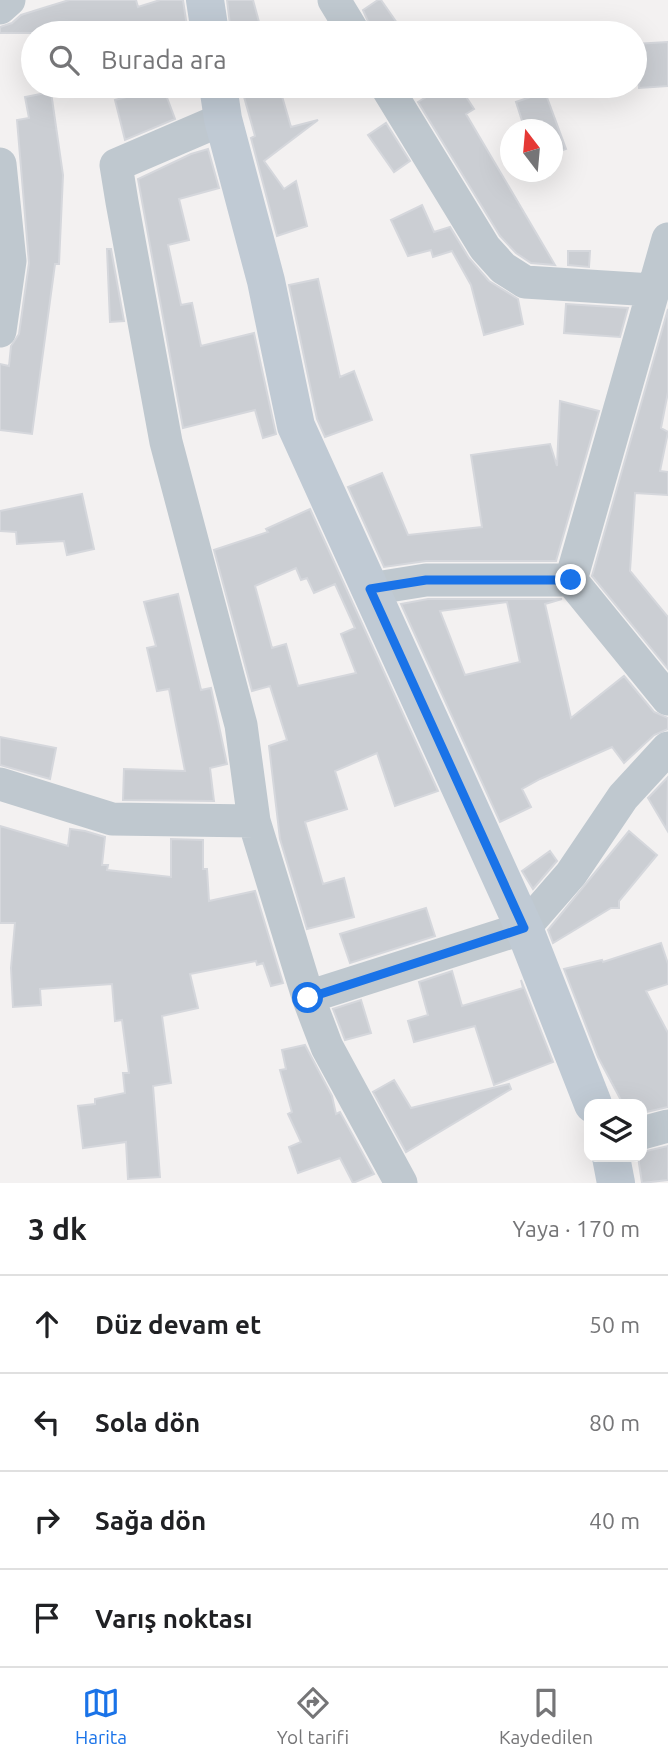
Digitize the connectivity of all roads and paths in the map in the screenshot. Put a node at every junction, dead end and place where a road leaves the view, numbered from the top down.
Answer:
1 (9, 0) edge
2 (205, 0) edge
3 (334, 0) edge
4 (0, 8) edge
5 (208, 21) edge
6 (347, 21) edge
7 (393, 98) edge
8 (221, 102) edge
9 (0, 164) edge
10 (668, 239) edge
11 (652, 290) junction
12 (0, 331) edge
13 (571, 580) junction
14 (370, 589) junction
15 (668, 699) edge
16 (668, 748) edge
17 (0, 784) edge
18 (254, 821) junction
19 (524, 928) junction
20 (308, 998) junction
21 (591, 1099) edge
22 (668, 1126) edge
23 (647, 1132) edge
24 (612, 1162) edge
25 (401, 1183) edge
26 (616, 1183) edge

1 - 4 street
2 - 5 street
3 - 6 street
7 - 11 street
8 - 14 street
8 - 18 street
9 - 12 street
10 - 11 street
11 - 13 street
13 - 14 street
13 - 15 street
14 - 19 street
16 - 19 street
17 - 18 street
18 - 20 street
19 - 20 street
19 - 21 street
20 - 25 street
22 - 23 street
24 - 26 street

